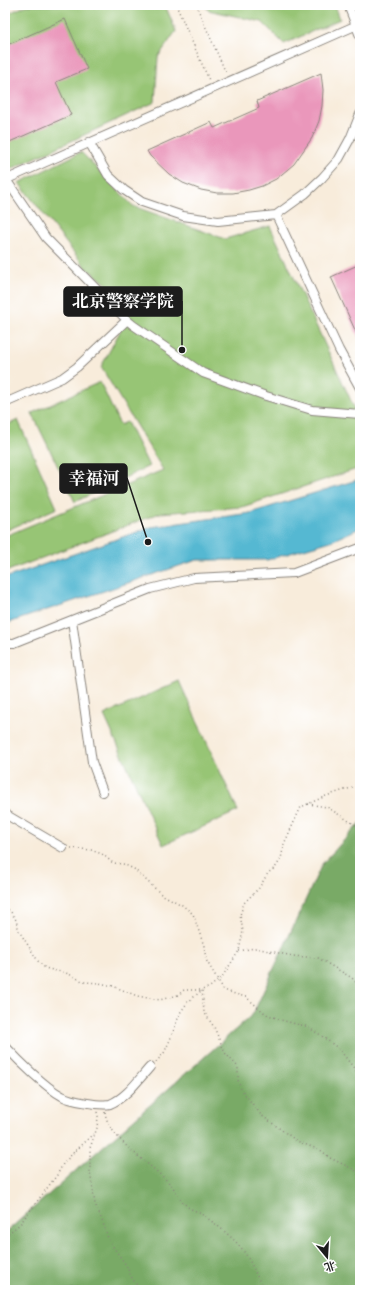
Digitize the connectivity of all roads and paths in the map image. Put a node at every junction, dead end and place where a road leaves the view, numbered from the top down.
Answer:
1 (11, 5) edge
2 (176, 5) edge
3 (196, 5) edge
4 (348, 5) edge
5 (5, 8) edge
6 (356, 25) junction
7 (360, 36) edge
8 (229, 81) junction
9 (212, 88) junction
10 (360, 114) edge
11 (89, 142) junction
12 (5, 179) edge
13 (276, 215) junction
14 (128, 320) junction
15 (360, 388) edge
16 (5, 402) edge
17 (360, 414) edge
18 (360, 548) edge
19 (72, 620) junction
20 (5, 643) edge
21 (360, 784) edge
22 (103, 792) dead end
23 (308, 804) junction
24 (5, 814) edge
25 (360, 828) edge
26 (63, 848) joint
27 (5, 907) edge
28 (239, 951) junction
29 (218, 980) junction
30 (360, 987) edge
31 (202, 990) junction
32 (5, 1046) edge
33 (150, 1067) joint
34 (360, 1076) edge
35 (104, 1104) junction
36 (95, 1105) junction
37 (95, 1133) junction
38 (360, 1175) edge
39 (5, 1236) edge
40 (140, 1290) edge
41 (264, 1290) edge

1 - 5 path
2 - 9 path
3 - 8 path
4 - 6 street
6 - 7 street
6 - 8 street
8 - 9 street
9 - 11 street
10 - 13 street
11 - 12 street
11 - 13 street
12 - 14 street
13 - 15 street
14 - 16 street
14 - 17 street
18 - 19 street
19 - 20 street
19 - 22 street
21 - 23 path
23 - 25 path
23 - 28 path
24 - 26 street
26 - 29 path
27 - 31 path
28 - 29 path
28 - 30 path
29 - 31 path
29 - 34 path
31 - 33 path
31 - 38 path
32 - 36 street
33 - 35 street
35 - 36 street
35 - 41 path
36 - 37 path
37 - 39 path
37 - 40 path

